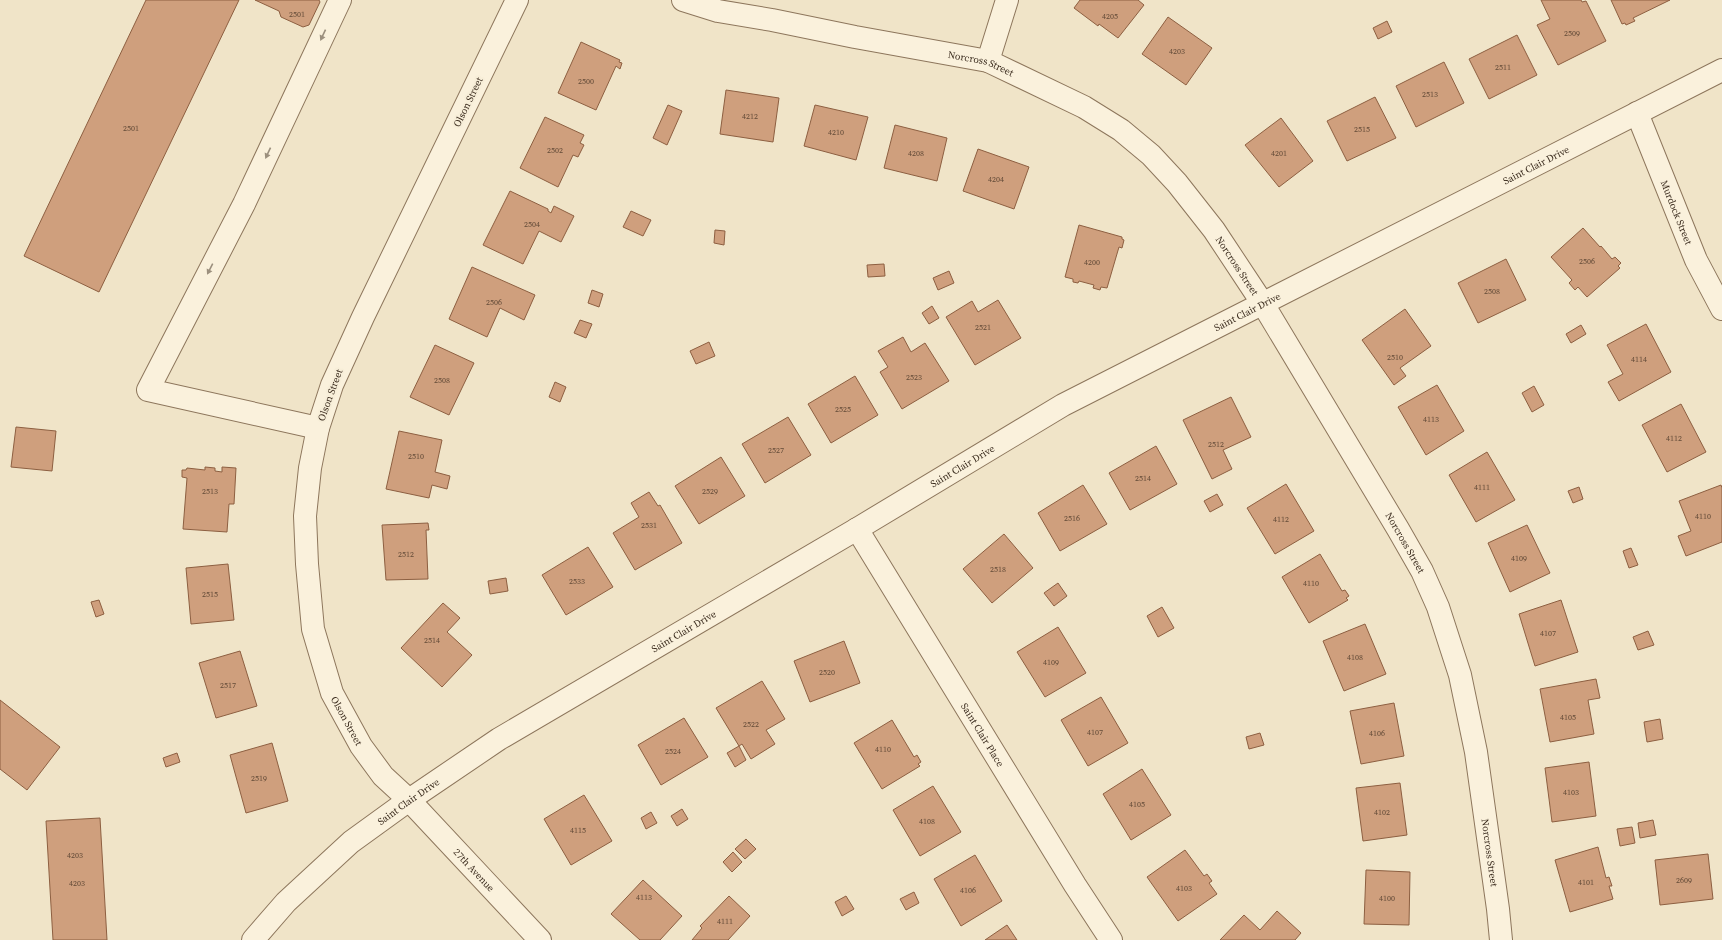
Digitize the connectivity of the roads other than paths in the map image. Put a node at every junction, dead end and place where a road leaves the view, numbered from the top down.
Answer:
1 (340, 0) edge
2 (517, 0) edge
3 (683, 0) edge
4 (1007, 0) edge
5 (988, 61) junction
6 (1722, 70) edge
7 (1637, 113) junction
8 (1263, 304) junction
9 (1722, 309) edge
10 (318, 428) junction
11 (857, 529) junction
12 (409, 800) junction
13 (253, 940) edge
14 (540, 940) edge
15 (1111, 940) edge
16 (1501, 940) edge

1 -> 10 street
2 - 10 street, Olson Street
3 - 5 street, Norcross Street
4 - 5 street
5 - 8 street, Norcross Street
6 - 7 street, Saint Clair Drive
7 - 8 street, Saint Clair Drive
7 - 9 street, Murdock Street
8 - 11 street, Saint Clair Drive
8 - 16 street, Norcross Street
10 - 12 street, Olson Street
11 - 12 street, Saint Clair Drive
11 - 15 street, Saint Clair Place
12 - 13 street, Saint Clair Drive
12 - 14 street, 27th Avenue

